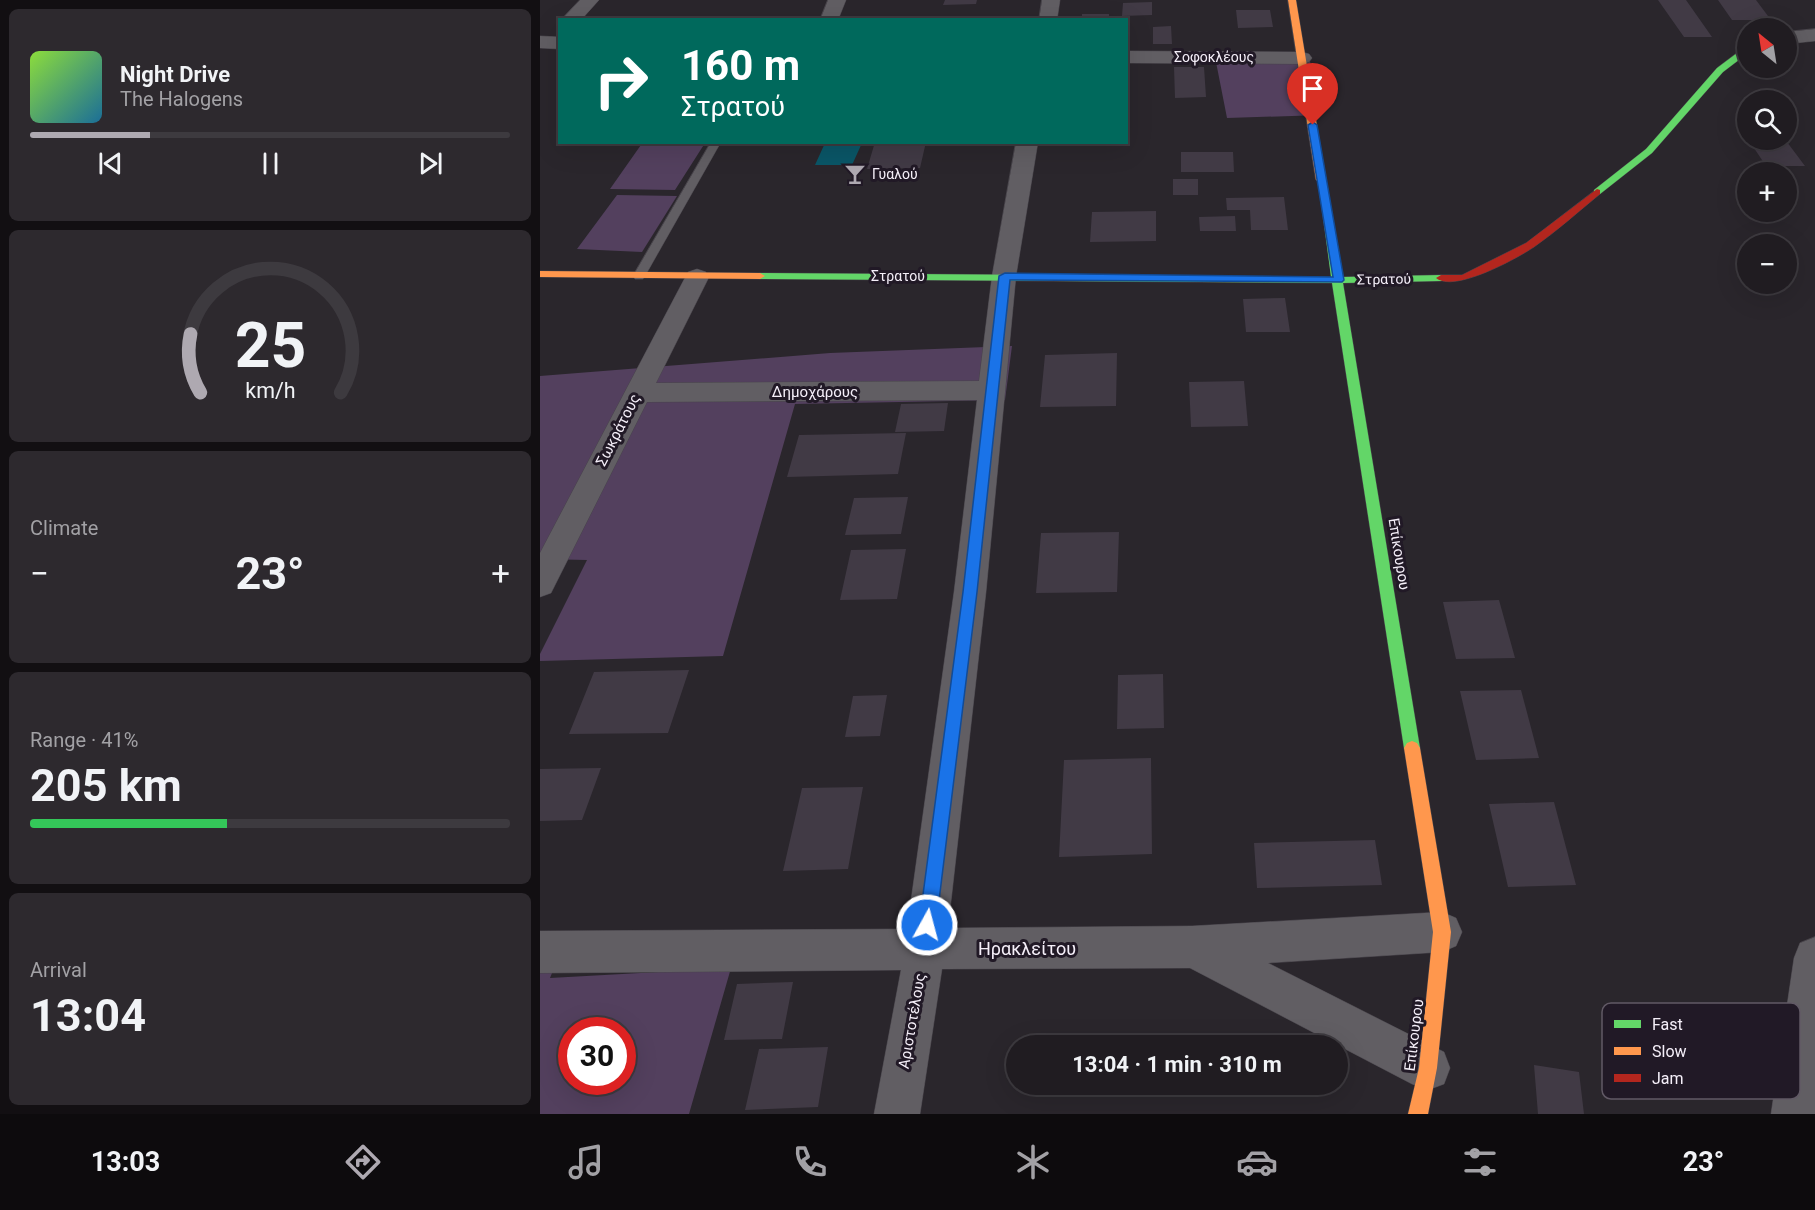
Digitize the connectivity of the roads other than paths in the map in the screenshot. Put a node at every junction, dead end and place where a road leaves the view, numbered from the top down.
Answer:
1 (590, 0) edge
2 (837, 0) edge
3 (1051, 0) edge
4 (1292, 0) edge
5 (572, 18) edge
6 (830, 18) edge
7 (1048, 18) edge
8 (1815, 35) edge
9 (1797, 37) edge
10 (1128, 57) edge
11 (1737, 57) edge
12 (1302, 58) junction
13 (715, 144) edge
14 (1027, 144) edge
15 (540, 274) edge
16 (639, 276) junction
17 (1005, 276) junction
18 (697, 277) junction
19 (1339, 280) junction
20 (992, 390) junction
21 (637, 393) junction
22 (540, 584) edge
23 (1442, 932) junction
24 (1192, 946) junction
25 (924, 949) junction
26 (540, 952) edge
27 (1815, 958) edge
28 (1428, 1068) junction
29 (1800, 1069) edge
30 (1796, 1099) edge
31 (897, 1114) edge
32 (1418, 1114) edge
33 (1794, 1114) edge

1 - 5 street
2 - 6 street
3 - 7 street
4 - 12 street, Επίκουρου
8 - 9 street
10 - 12 street, Σοφοκλέους
11 - 19 street, Στρατού
12 - 19 street, Επίκουρου
13 - 16 lane
14 - 17 street, Αριστοτέλους
15 - 16 street, Στρατού
16 - 18 street, Στρατού
17 - 18 street, Στρατού
17 - 19 street, Στρατού
17 - 20 street, Αριστοτέλους
18 - 21 street, Σωκράτους
19 - 23 street, Επίκουρου
20 - 21 street, Δημοχάρους
20 - 25 street, Αριστοτέλους
21 - 22 street, Σωκράτους
23 - 24 street, Ηρακλείτου
23 - 28 street, Επίκουρου
24 - 25 street, Ηρακλείτου
24 - 28 street
25 - 26 street, Ηρακλείτου
25 - 31 street, Αριστοτέλους
27 - 29 street
28 - 32 street, Επίκουρου
30 - 33 street

